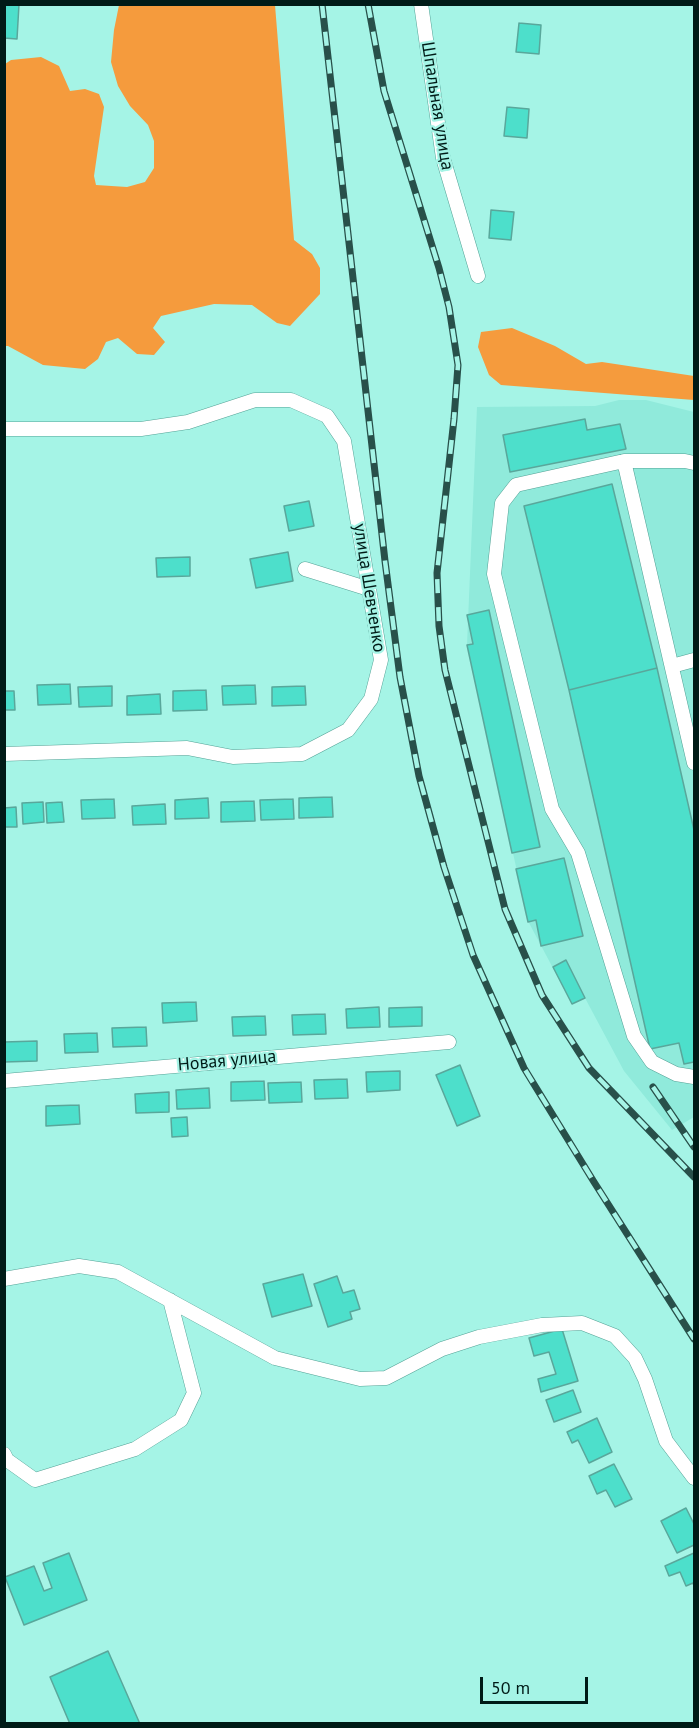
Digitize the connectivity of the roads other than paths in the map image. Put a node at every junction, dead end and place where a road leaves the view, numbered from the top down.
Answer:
1 (421, 4) edge
2 (478, 276) dead end
3 (4, 429) edge
4 (624, 461) junction
5 (694, 463) edge
6 (305, 569) dead end
7 (369, 589) junction
8 (694, 660) edge
9 (672, 666) junction
10 (4, 754) edge
11 (694, 763) edge
12 (449, 1042) dead end
13 (694, 1077) edge
14 (4, 1080) edge
15 (4, 1279) edge
16 (170, 1300) junction
17 (4, 1454) edge
18 (694, 1478) edge

1 - 2 street, Шпальная улица
3 - 7 street, улица Шевченко
4 - 5 street
4 - 9 street
4 - 13 street
6 - 7 street
7 - 10 street, улица Шевченко
8 - 9 street
9 - 11 street
12 - 14 street, Новая улица
15 - 16 street
16 - 17 street
16 - 18 street

